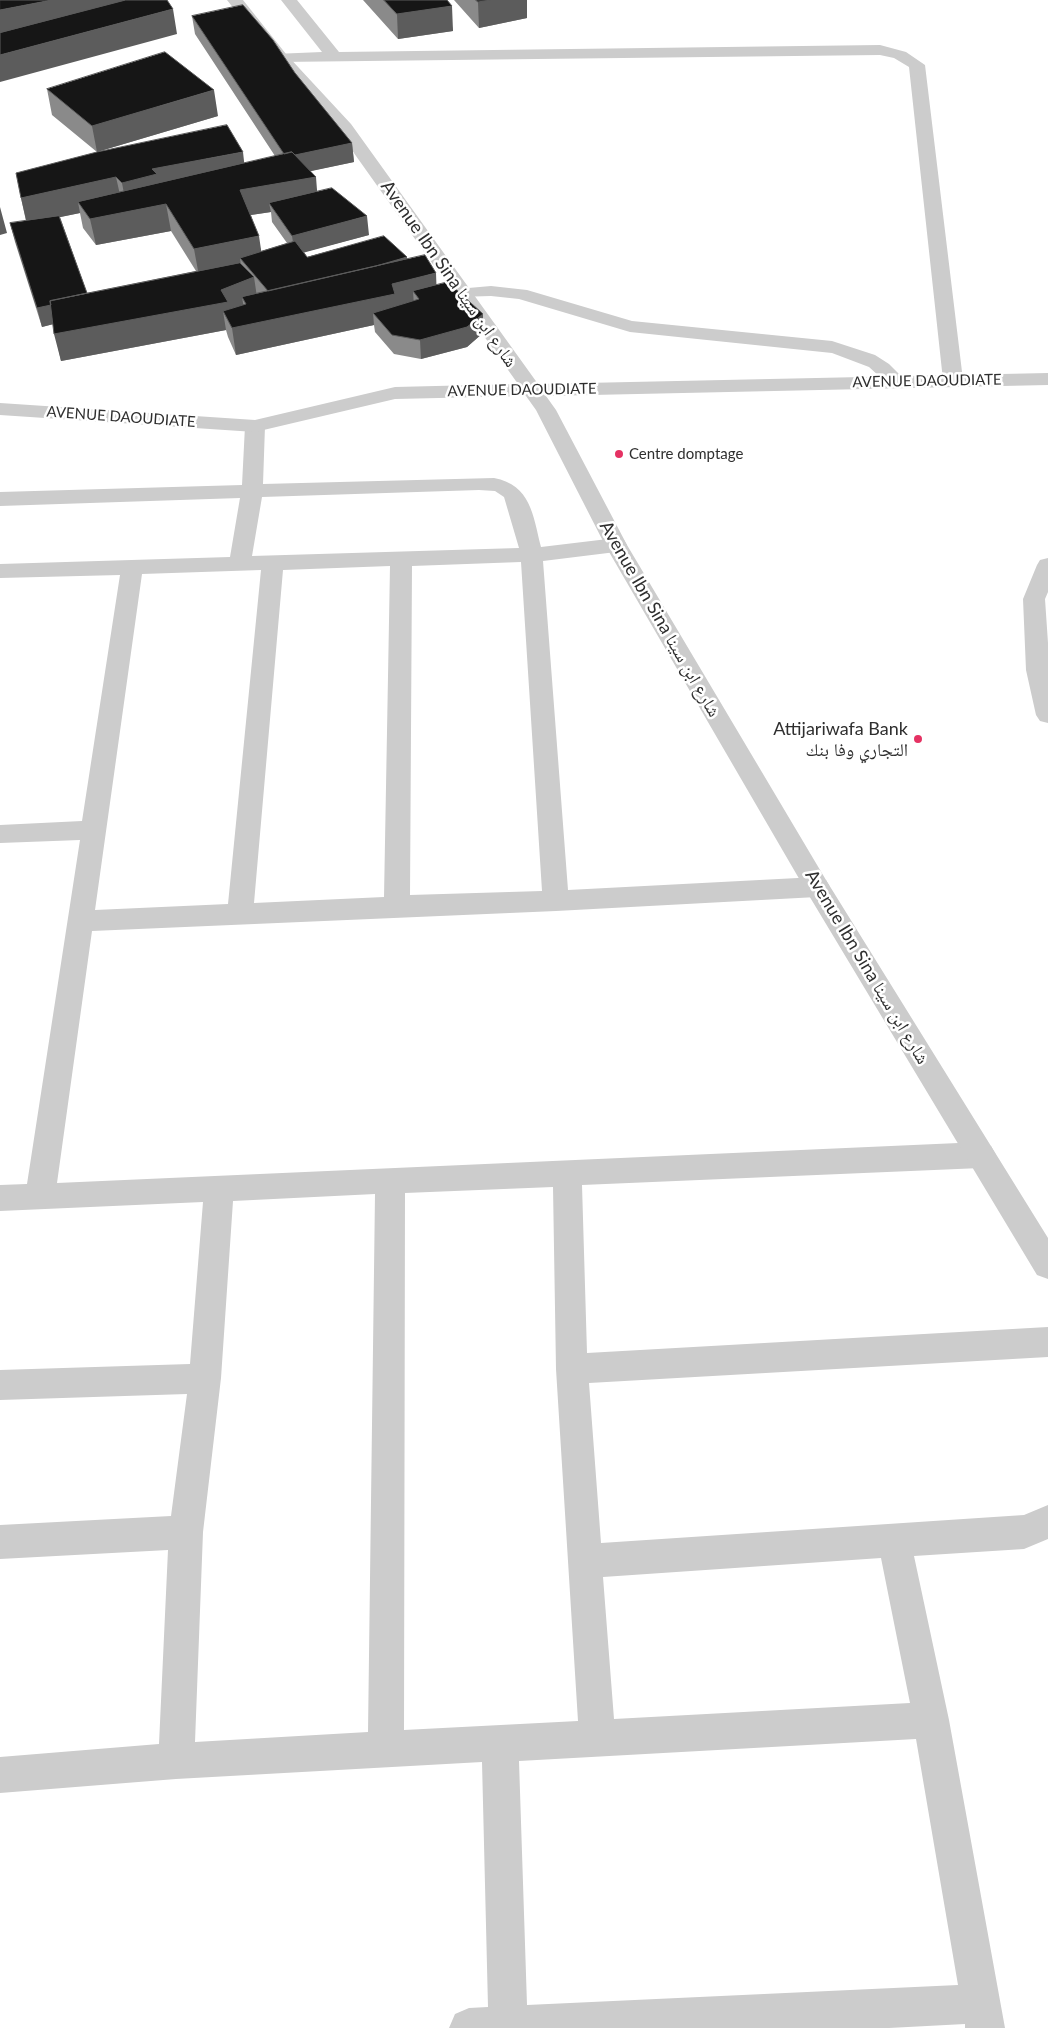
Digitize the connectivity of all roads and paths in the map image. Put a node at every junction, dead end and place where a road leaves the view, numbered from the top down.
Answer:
1 (235, 0) edge
2 (289, 0) edge
3 (335, 57) junction
4 (280, 58) junction
5 (463, 293) junction
6 (1048, 379) edge
7 (953, 380) junction
8 (897, 382) junction
9 (531, 389) junction
10 (0, 409) edge
11 (255, 426) junction
12 (252, 491) junction
13 (0, 499) edge
14 (616, 545) junction
15 (532, 555) junction
16 (401, 559) junction
17 (273, 563) junction
18 (240, 564) junction
19 (1048, 565) edge
20 (132, 568) junction
21 (0, 571) edge
22 (1048, 715) edge
23 (94, 830) junction
24 (0, 834) edge
25 (817, 887) junction
26 (556, 902) junction
27 (397, 906) junction
28 (240, 915) junction
29 (79, 921) junction
30 (981, 1155) junction
31 (567, 1174) junction
32 (390, 1182) junction
33 (219, 1189) junction
34 (40, 1197) junction
35 (0, 1198) edge
36 (1048, 1265) edge
37 (1048, 1342) edge
38 (572, 1369) junction
39 (205, 1378) junction
40 (0, 1385) edge
41 (1048, 1522) edge
42 (186, 1532) junction
43 (0, 1542) edge
44 (894, 1542) junction
45 (584, 1561) junction
46 (932, 1720) junction
47 (597, 1738) junction
48 (500, 1744) junction
49 (386, 1750) junction
50 (176, 1761) junction
51 (0, 1775) edge
52 (983, 2016) edge
53 (508, 2024) junction
54 (469, 2028) edge

1 - 4 street, Avenue Ibn Sina شارع ابن سينا
2 - 3 street
3 - 4 street
3 - 7 street
4 - 5 street, Avenue Ibn Sina شارع ابن سينا
5 - 8 lane
5 - 9 street, Avenue Ibn Sina شارع ابن سينا
6 - 7 street, AVENUE DAOUDIATE
7 - 8 street, AVENUE DAOUDIATE
8 - 9 street, AVENUE DAOUDIATE
9 - 11 street, AVENUE DAOUDIATE
9 - 14 street, Avenue Ibn Sina شارع ابن سينا
10 - 11 street, AVENUE DAOUDIATE
11 - 12 street
12 - 13 street
12 - 15 street
12 - 18 street
14 - 15 street
14 - 25 street, Avenue Ibn Sina شارع ابن سينا
15 - 16 street
15 - 26 street
16 - 17 street
16 - 27 street
17 - 18 street
17 - 28 street
18 - 20 street
19 - 22 street
20 - 21 street
20 - 23 street
23 - 24 street
23 - 29 street
25 - 26 street
25 - 30 street, Avenue Ibn Sina شارع ابن سينا
26 - 27 street
27 - 28 street
28 - 29 street
29 - 34 street
30 - 31 street
30 - 36 street, Avenue Ibn Sina شارع ابن سينا
31 - 32 street
31 - 38 street
32 - 33 street
32 - 49 street
33 - 34 street
33 - 39 street
34 - 35 street
37 - 38 street
38 - 45 street
39 - 40 street
39 - 42 street
41 - 44 street
42 - 43 street
42 - 50 street
44 - 45 street
44 - 46 street
45 - 47 street
46 - 47 street
46 - 52 street
47 - 48 street
48 - 49 street
48 - 53 street
49 - 50 street
50 - 51 street
52 - 53 street
53 - 54 street

